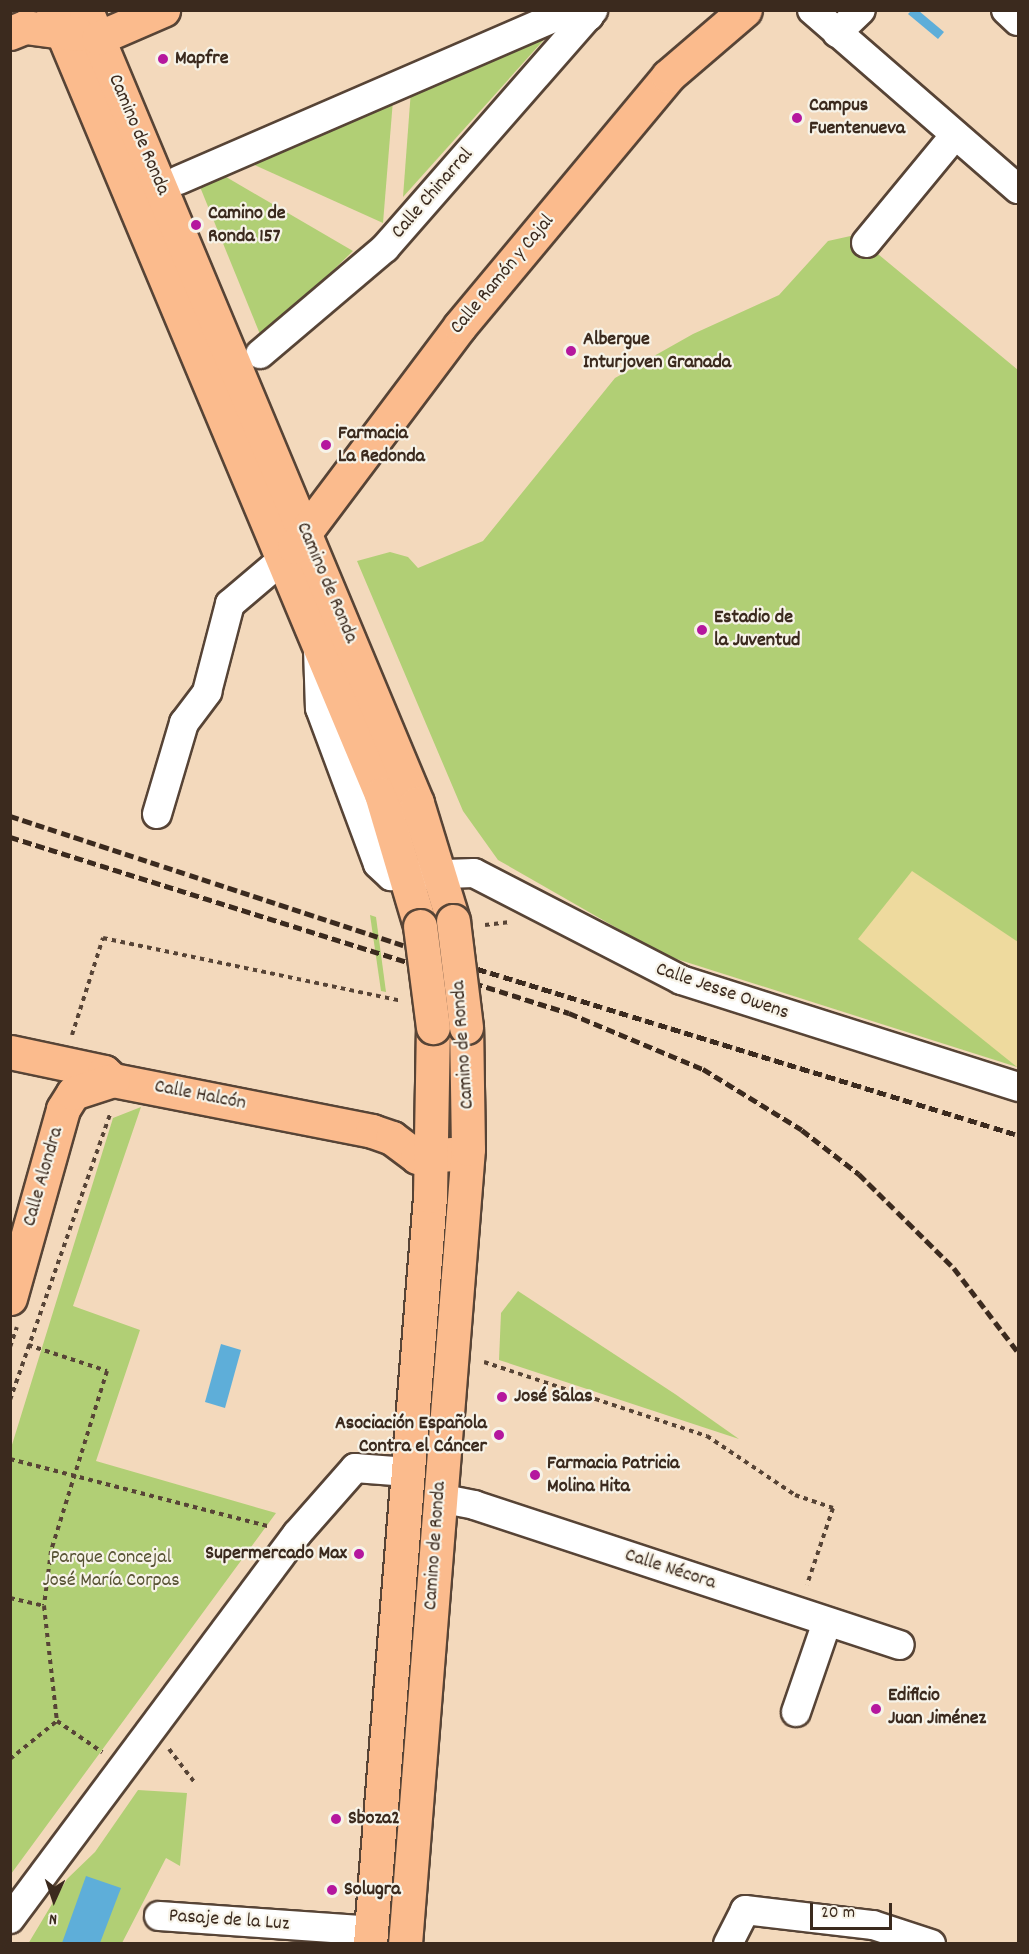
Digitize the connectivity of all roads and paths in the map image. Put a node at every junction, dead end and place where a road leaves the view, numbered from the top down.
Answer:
1 (163, 10) edge
2 (745, 10) edge
3 (812, 10) edge
4 (861, 10) edge
5 (1006, 10) edge
6 (589, 12) edge
7 (76, 20) edge
8 (1018, 21) edge
9 (10, 33) edge
10 (837, 33) junction
11 (956, 135) junction
12 (179, 180) dead end
13 (1018, 189) edge
14 (866, 243) dead end
15 (260, 354) dead end
16 (305, 534) junction
17 (283, 559) junction
18 (158, 814) dead end
19 (424, 875) junction
20 (401, 1001) dead end
21 (10, 1052) edge
22 (62, 1052) junction
23 (1018, 1087) edge
24 (114, 1089) junction
25 (73, 1093) junction
26 (432, 1144) junction
27 (468, 1149) junction
28 (10, 1298) edge
29 (28, 1345) junction
30 (484, 1362) dead end
31 (10, 1400) edge
32 (10, 1459) edge
33 (408, 1472) junction
34 (75, 1474) junction
35 (439, 1498) junction
36 (297, 1534) junction
37 (807, 1585) dead end
38 (10, 1598) edge
39 (44, 1606) junction
40 (827, 1622) junction
41 (900, 1645) dead end
42 (796, 1712) dead end
43 (57, 1721) junction
44 (148, 1731) junction
45 (10, 1759) edge
46 (122, 1766) junction
47 (195, 1783) dead end
48 (159, 1916) dead end
49 (10, 1919) edge
50 (371, 1937) edge
51 (405, 1944) edge
52 (728, 1944) edge
53 (931, 1944) edge

1 - 7 main road
2 - 16 main road, Calle Ramón y Cajal
3 - 10 street
4 - 10 street
5 - 8 street
6 - 12 street, Calle Chinarral
6 - 15 street, Calle Chinarral
7 - 9 main road
7 - 16 main road, Camino de Ronda
7 - 17 main road, Camino de Ronda
10 - 11 street
11 - 13 street
11 - 14 street
16 - 17 main road, Calle Ramón y Cajal
16 - 19 main road, Camino de Ronda
17 - 18 street
17 - 19 main road, Camino de Ronda
19 - 23 street, Calle Jesse Owens
19 - 26 main road, Camino de Ronda, bridge
19 - 27 main road, Camino de Ronda, bridge
20 - 22 path
21 - 22 main road, Calle Halcón
22 - 24 main road, Calle Halcón
22 - 25 main road
24 - 25 main road
24 - 26 main road, Calle Halcón
24 - 29 path
25 - 28 main road, Calle Alondra
26 - 27 main road, Camino de Ronda
26 - 33 main road, Camino de Ronda
27 - 35 main road, Camino de Ronda
29 - 31 path
29 - 34 path
30 - 37 path
32 - 34 path
33 - 36 street
33 - 50 main road, Camino de Ronda
34 - 36 path
34 - 39 path
35 - 40 street, Calle Nécora
35 - 51 main road, Camino de Ronda
36 - 44 street
38 - 39 path
39 - 43 path
40 - 41 street, Calle Nécora
40 - 42 street
43 - 45 path
43 - 46 path
44 - 46 street
44 - 47 path
46 - 49 street
48 - 50 street, Pasaje de la Luz
52 - 53 street

